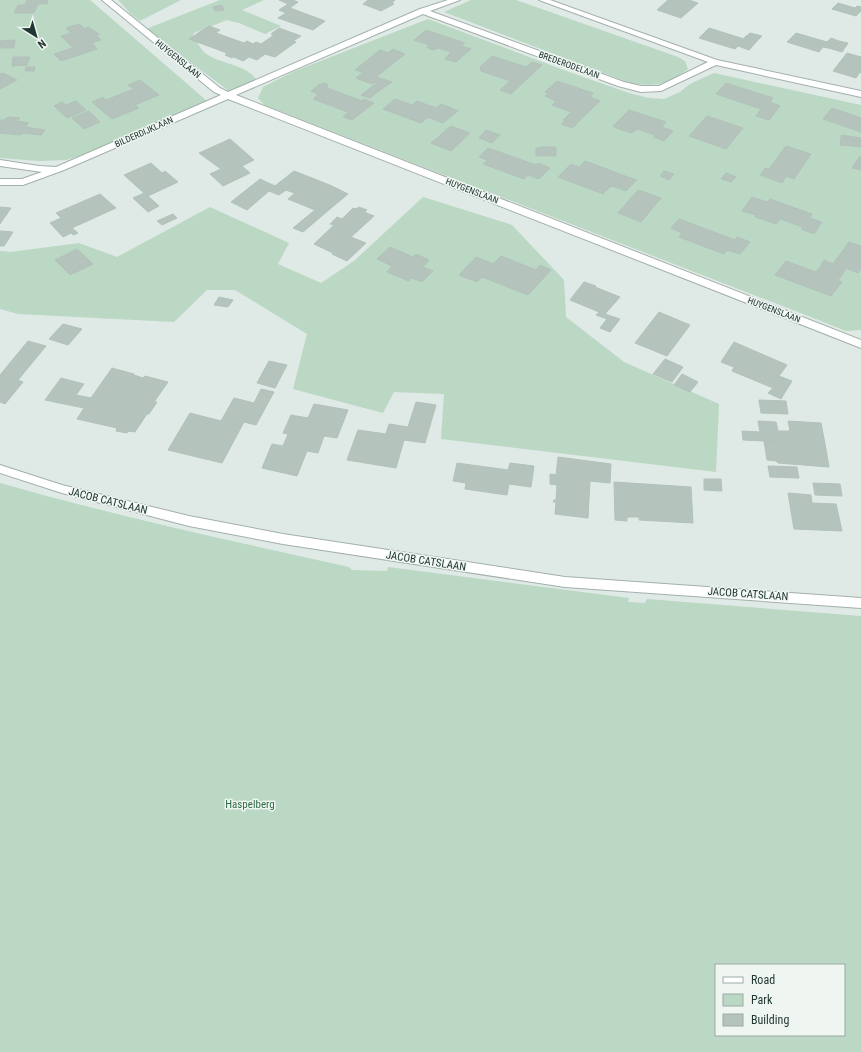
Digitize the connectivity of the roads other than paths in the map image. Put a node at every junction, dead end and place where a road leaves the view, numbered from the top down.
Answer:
1 (106, 0) edge
2 (456, 0) edge
3 (543, 0) edge
4 (423, 11) junction
5 (715, 62) junction
6 (861, 94) edge
7 (227, 95) junction
8 (0, 163) edge
9 (61, 168) junction
10 (0, 182) edge
11 (861, 344) edge
12 (0, 469) edge
13 (861, 603) edge

1 - 7 street, HUYGENSLAAN
2 - 4 street
3 - 5 street
4 - 5 street, BREDERODELAAN
4 - 7 street
5 - 6 street
7 - 9 street, BILDERDIJKLAAN
7 - 11 street, HUYGENSLAAN
8 - 9 street, BILDERDIJKLAAN
9 - 10 street, BILDERDIJKLAAN
12 - 13 street, JACOB CATSLAAN

